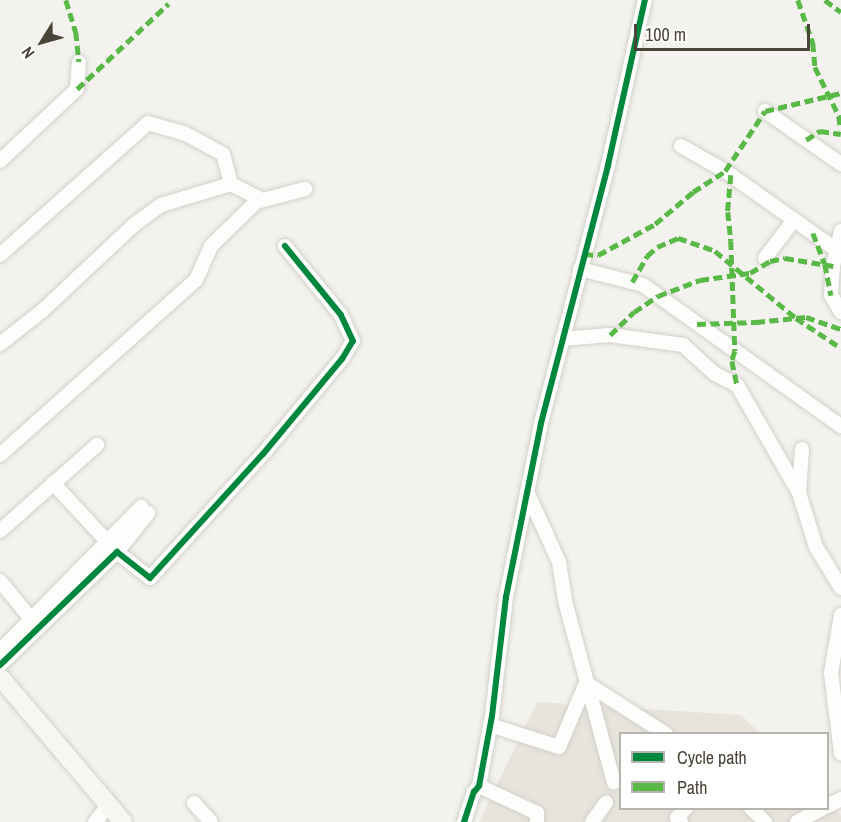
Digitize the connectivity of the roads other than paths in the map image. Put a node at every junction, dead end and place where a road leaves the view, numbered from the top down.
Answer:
1 (645, 0) edge
2 (79, 62) dead end
3 (765, 111) dead end
4 (681, 146) dead end
5 (839, 157) edge
6 (0, 161) edge
7 (231, 184) junction
8 (305, 189) dead end
9 (262, 200) junction
10 (794, 220) junction
11 (841, 231) edge
12 (285, 246) dead end
13 (840, 252) edge
14 (0, 255) edge
15 (765, 258) dead end
16 (580, 269) junction
17 (841, 312) edge
18 (562, 339) junction
19 (0, 344) edge
20 (841, 426) edge
21 (97, 445) dead end
22 (802, 449) dead end
23 (0, 455) edge
24 (53, 483) junction
25 (527, 492) junction
26 (799, 493) junction
27 (144, 510) dead end
28 (0, 531) edge
29 (112, 547) junction
30 (0, 580) edge
31 (841, 588) edge
32 (841, 615) edge
33 (32, 620) junction
34 (0, 651) edge
35 (0, 665) edge
36 (0, 677) edge
37 (586, 684) junction
38 (490, 725) junction
39 (663, 732) edge
40 (841, 753) edge
41 (614, 782) dead end
42 (480, 786) junction
43 (606, 802) dead end
44 (194, 803) dead end
45 (109, 805) junction
46 (684, 810) edge
47 (753, 810) edge
48 (819, 815) edge
49 (94, 822) edge
50 (123, 822) edge
51 (211, 822) edge
52 (464, 822) edge
53 (537, 822) edge
54 (592, 822) edge
55 (681, 822) edge
56 (765, 822) edge
57 (797, 822) edge

1 - 16 street
2 - 6 street
3 - 5 street
4 - 10 street
7 - 9 street
7 - 14 street
7 - 19 street
8 - 9 street
9 - 23 street
10 - 13 street
10 - 15 street
11 - 13 street
12 - 29 street
13 - 17 street
16 - 18 street
16 - 20 street
18 - 25 street
18 - 26 street
21 - 24 street
22 - 26 street
24 - 28 street
24 - 29 street
25 - 37 street
25 - 38 street
26 - 31 street
27 - 29 street
29 - 33 street
29 - 35 street
30 - 33 street
32 - 40 street
33 - 34 street
36 - 45 main road
37 - 38 street
37 - 39 street
37 - 41 street
38 - 42 street
42 - 52 street
42 - 53 street
43 - 54 street
44 - 51 street
45 - 49 street
45 - 50 main road
46 - 55 street
47 - 56 street
48 - 57 street

